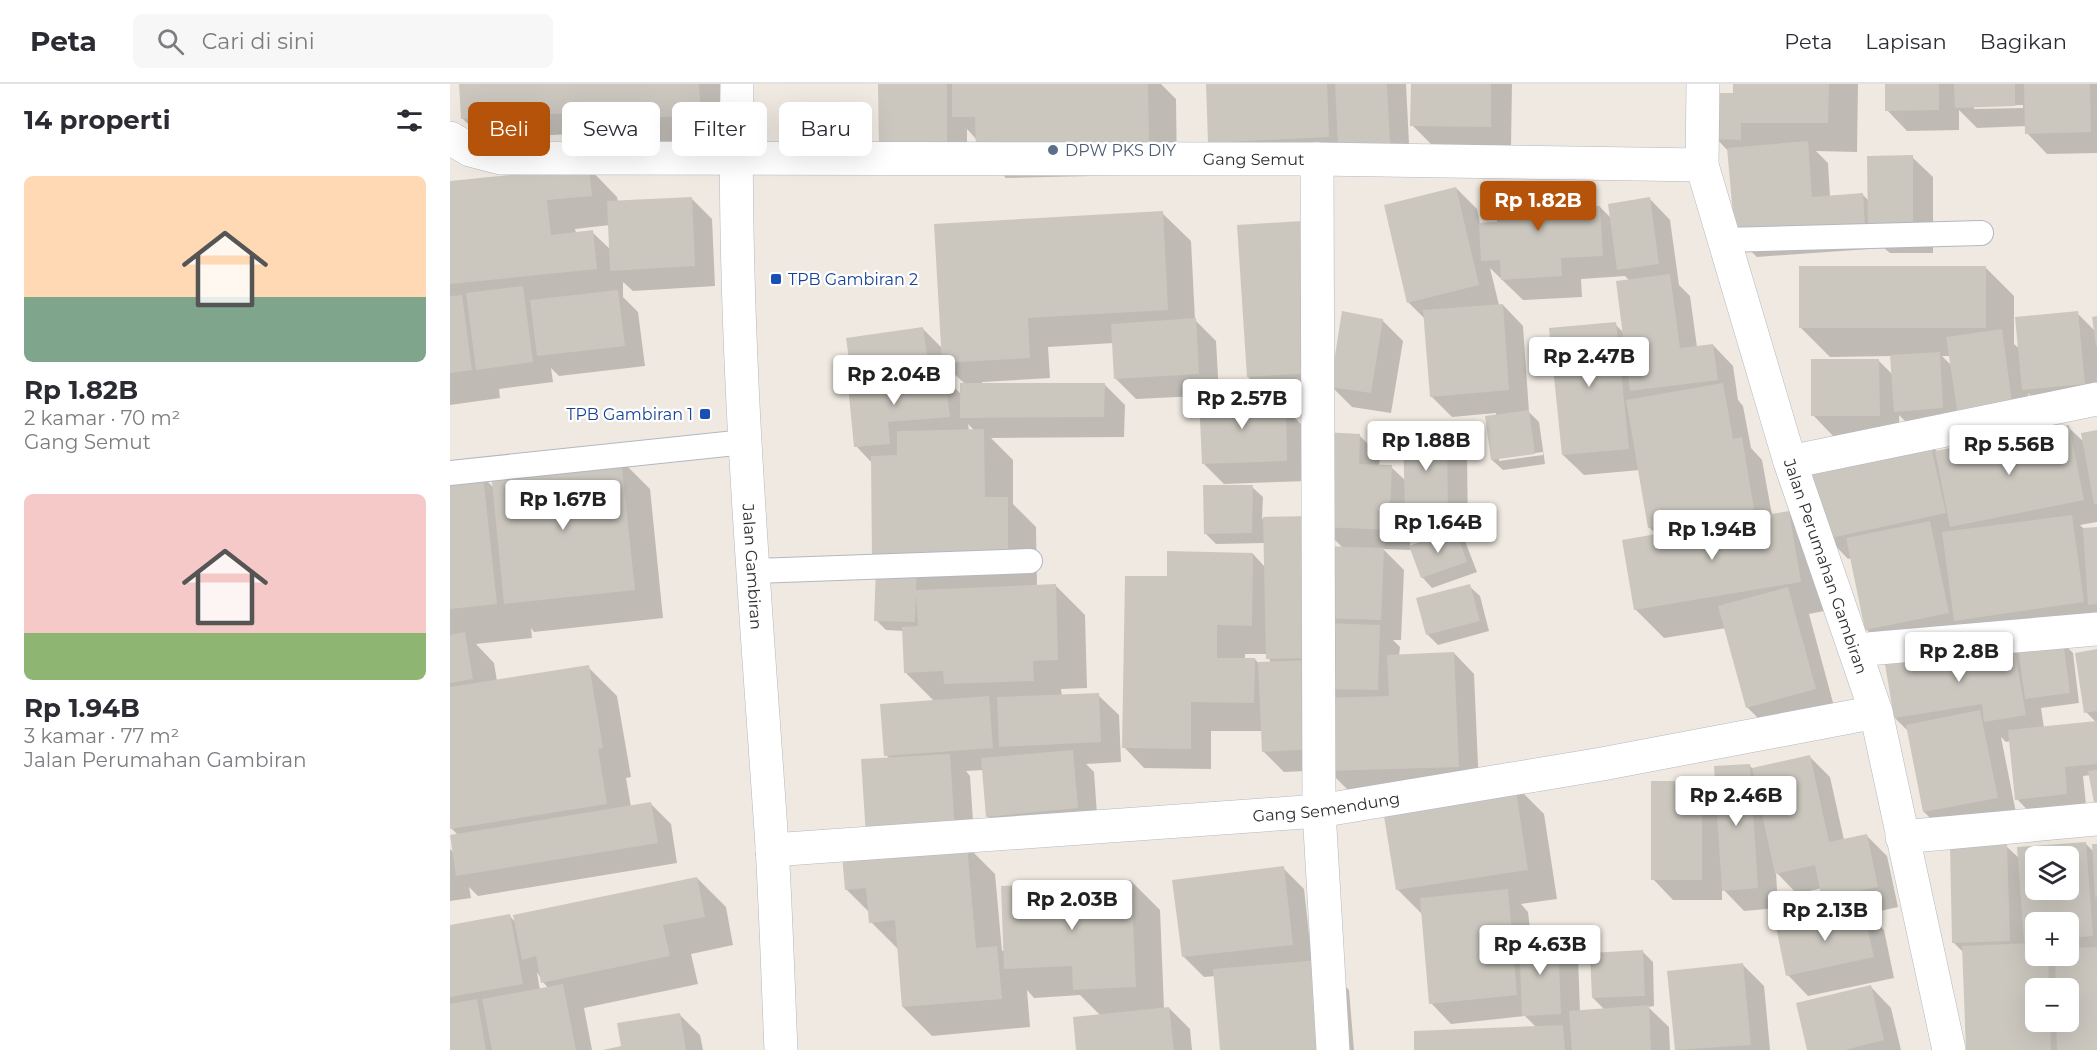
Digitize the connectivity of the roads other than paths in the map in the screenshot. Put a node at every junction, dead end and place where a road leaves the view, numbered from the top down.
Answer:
1 (737, 84) edge
2 (1703, 84) edge
3 (450, 138) edge
4 (735, 157) junction
5 (1317, 159) junction
6 (1702, 165) junction
7 (1981, 232) dead end
8 (1724, 240) junction
9 (2097, 399) edge
10 (745, 442) junction
11 (1790, 462) junction
12 (450, 473) edge
13 (1030, 561) dead end
14 (753, 571) junction
15 (2097, 629) edge
16 (1856, 650) junction
17 (1876, 712) junction
18 (1319, 811) junction
19 (2097, 819) edge
20 (1902, 837) junction
21 (772, 850) junction
22 (781, 1050) edge
23 (1333, 1050) edge
24 (1949, 1050) edge

1 - 4 street, Jalan Gambiran
2 - 6 street, Jalan Perumahan Gambiran
3 - 4 street, Gang Semut
4 - 5 street, Gang Semut
4 - 10 street, Jalan Gambiran
5 - 6 street, Gang Semut
5 - 18 street
6 - 8 street, Jalan Perumahan Gambiran
7 - 8 lane
8 - 11 street, Jalan Perumahan Gambiran
9 - 11 street
10 - 12 lane
10 - 14 street, Jalan Gambiran
11 - 16 street, Jalan Perumahan Gambiran
13 - 14 lane
14 - 21 street, Jalan Gambiran
15 - 16 street
16 - 17 street, Jalan Perumahan Gambiran
17 - 18 street, Gang Semendung
17 - 20 street, Jalan Perumahan Gambiran
18 - 21 street, Gang Semendung
18 - 23 street
19 - 20 street
20 - 24 street, Jalan Perumahan Gambiran
21 - 22 street, Jalan Gambiran

